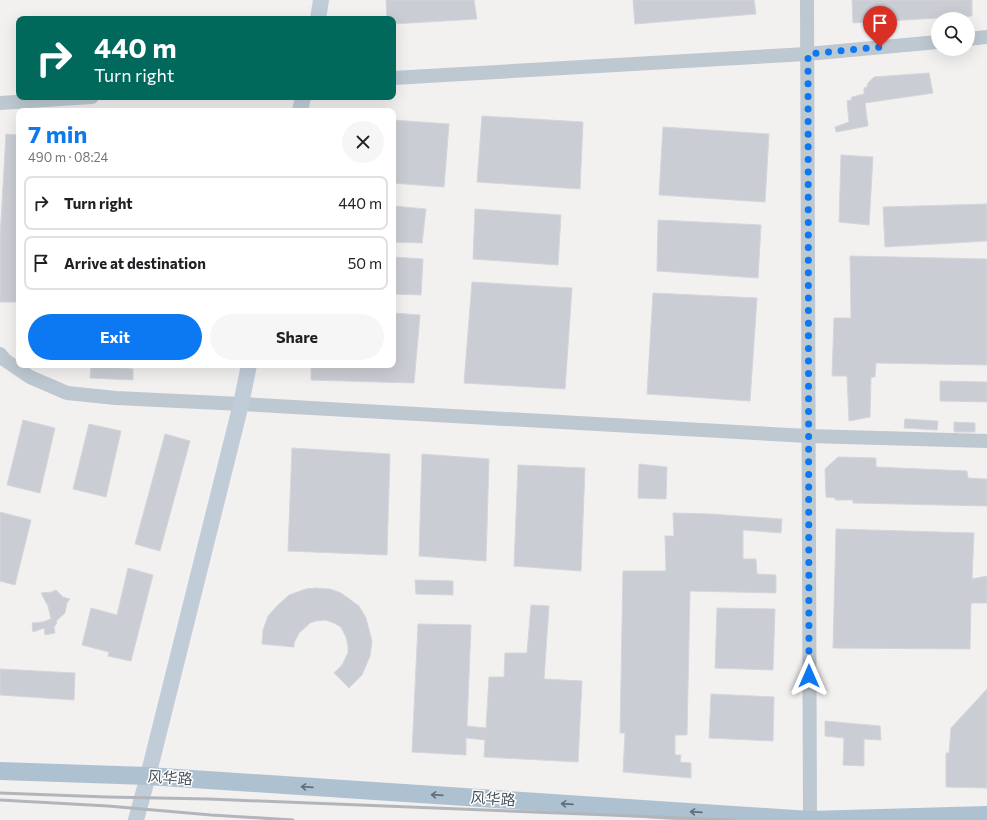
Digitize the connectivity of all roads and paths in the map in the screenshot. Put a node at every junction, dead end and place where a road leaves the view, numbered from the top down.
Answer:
1 (321, 0) edge
2 (807, 0) edge
3 (318, 16) edge
4 (987, 37) edge
5 (975, 38) edge
6 (931, 43) edge
7 (808, 54) junction
8 (396, 78) edge
9 (46, 100) edge
10 (0, 103) edge
11 (0, 354) edge
12 (16, 367) edge
13 (17, 368) edge
14 (248, 368) edge
15 (242, 404) junction
16 (808, 436) junction
17 (987, 441) edge
18 (0, 771) edge
19 (148, 776) junction
20 (987, 815) edge
21 (136, 820) edge
22 (810, 820) edge

1 - 3 main road
2 - 7 street
4 - 5 street
6 - 7 street
7 - 8 street
7 - 16 street
9 - 10 street
11 - 12 street
13 - 15 street
14 - 15 main road
15 - 16 street
15 - 19 main road
16 - 17 street
16 - 22 street
18 - 19 main road, 风华路
19 - 21 main road
22 -> 19 main road, 风华路
20 - 22 main road, 风华路

